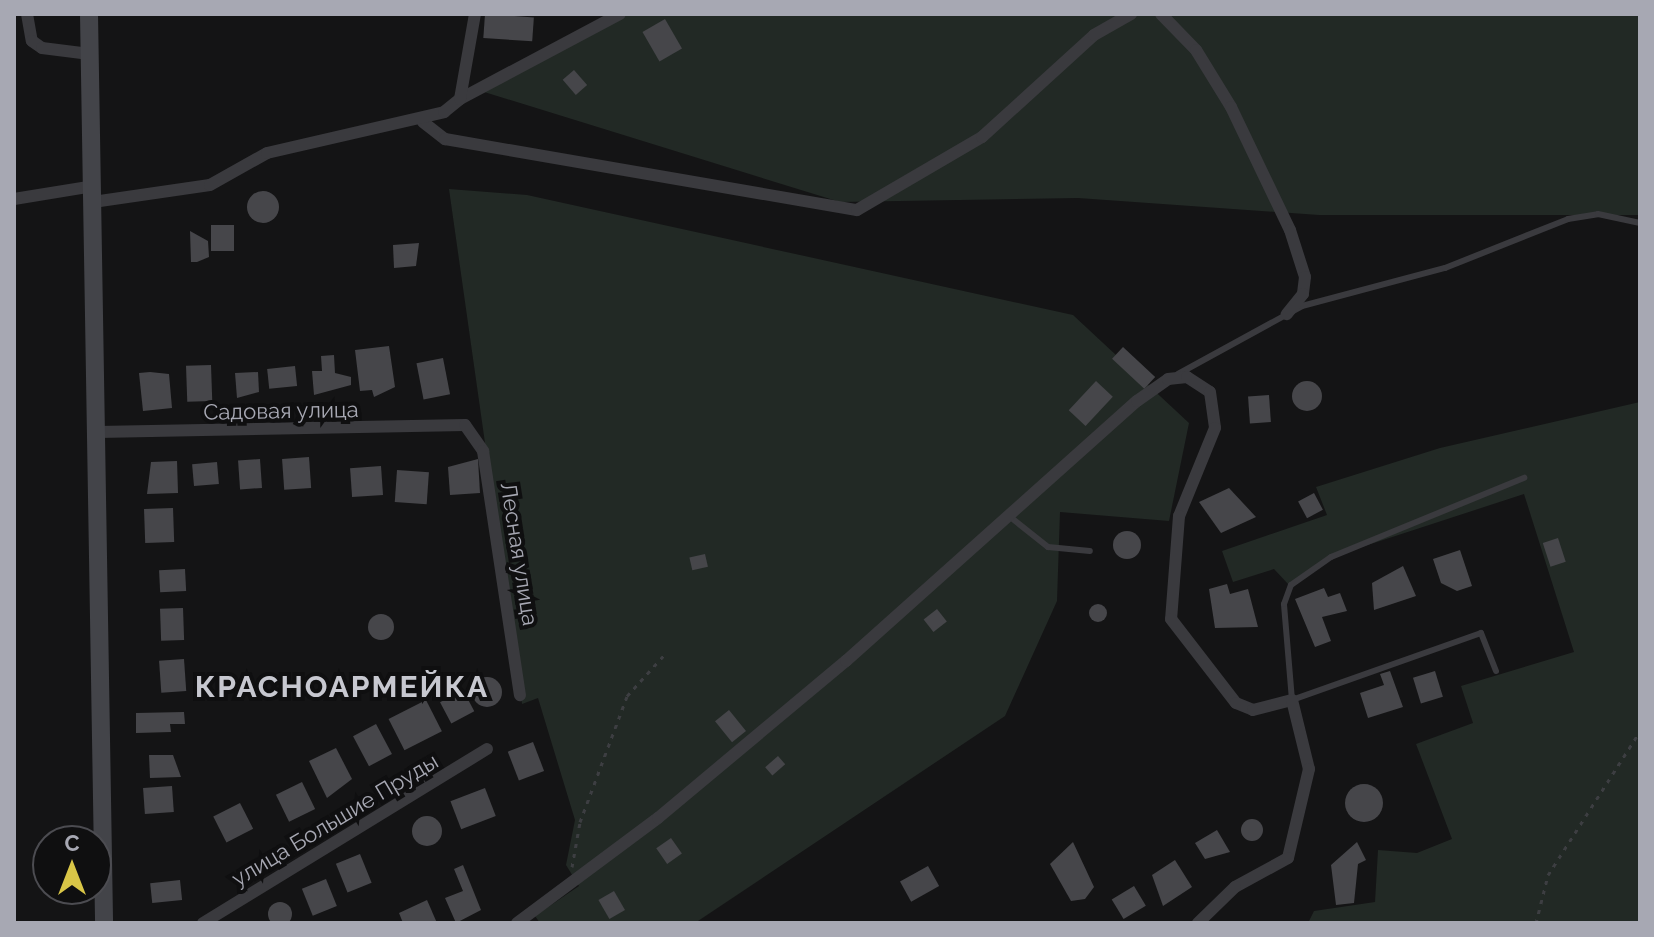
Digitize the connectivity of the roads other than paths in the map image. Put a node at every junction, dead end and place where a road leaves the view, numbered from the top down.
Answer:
1 (27, 14) edge
2 (89, 14) edge
3 (475, 14) edge
4 (620, 14) edge
5 (1131, 14) edge
6 (1161, 14) edge
7 (90, 54) junction
8 (460, 99) junction
9 (423, 122) junction
10 (93, 194) junction
11 (14, 199) edge
12 (1640, 223) edge
13 (1287, 314) junction
14 (1168, 379) junction
15 (465, 425) joint
16 (98, 432) junction
17 (1524, 478) dead end
18 (1007, 514) junction
19 (1090, 551) dead end
20 (1496, 671) dead end
21 (520, 695) dead end
22 (1292, 700) junction
23 (487, 749) dead end
24 (526, 921) edge
25 (104, 923) edge
26 (203, 923) edge
27 (1198, 923) edge

1 - 7 street
2 - 7 street
3 - 8 street
4 - 8 street
5 - 9 street
6 - 13 street
7 - 10 street
8 - 9 street
9 - 10 street
10 - 11 street
10 - 16 street
12 - 13 lane
13 - 14 lane
14 - 18 street
14 - 22 street
15 - 16 street, Садовая улица
15 - 21 street, Лесная улица
16 - 25 street
17 - 22 lane
18 - 19 lane
18 - 24 street
20 - 22 lane
22 - 27 street
23 - 26 street, улица Большие Пруды

